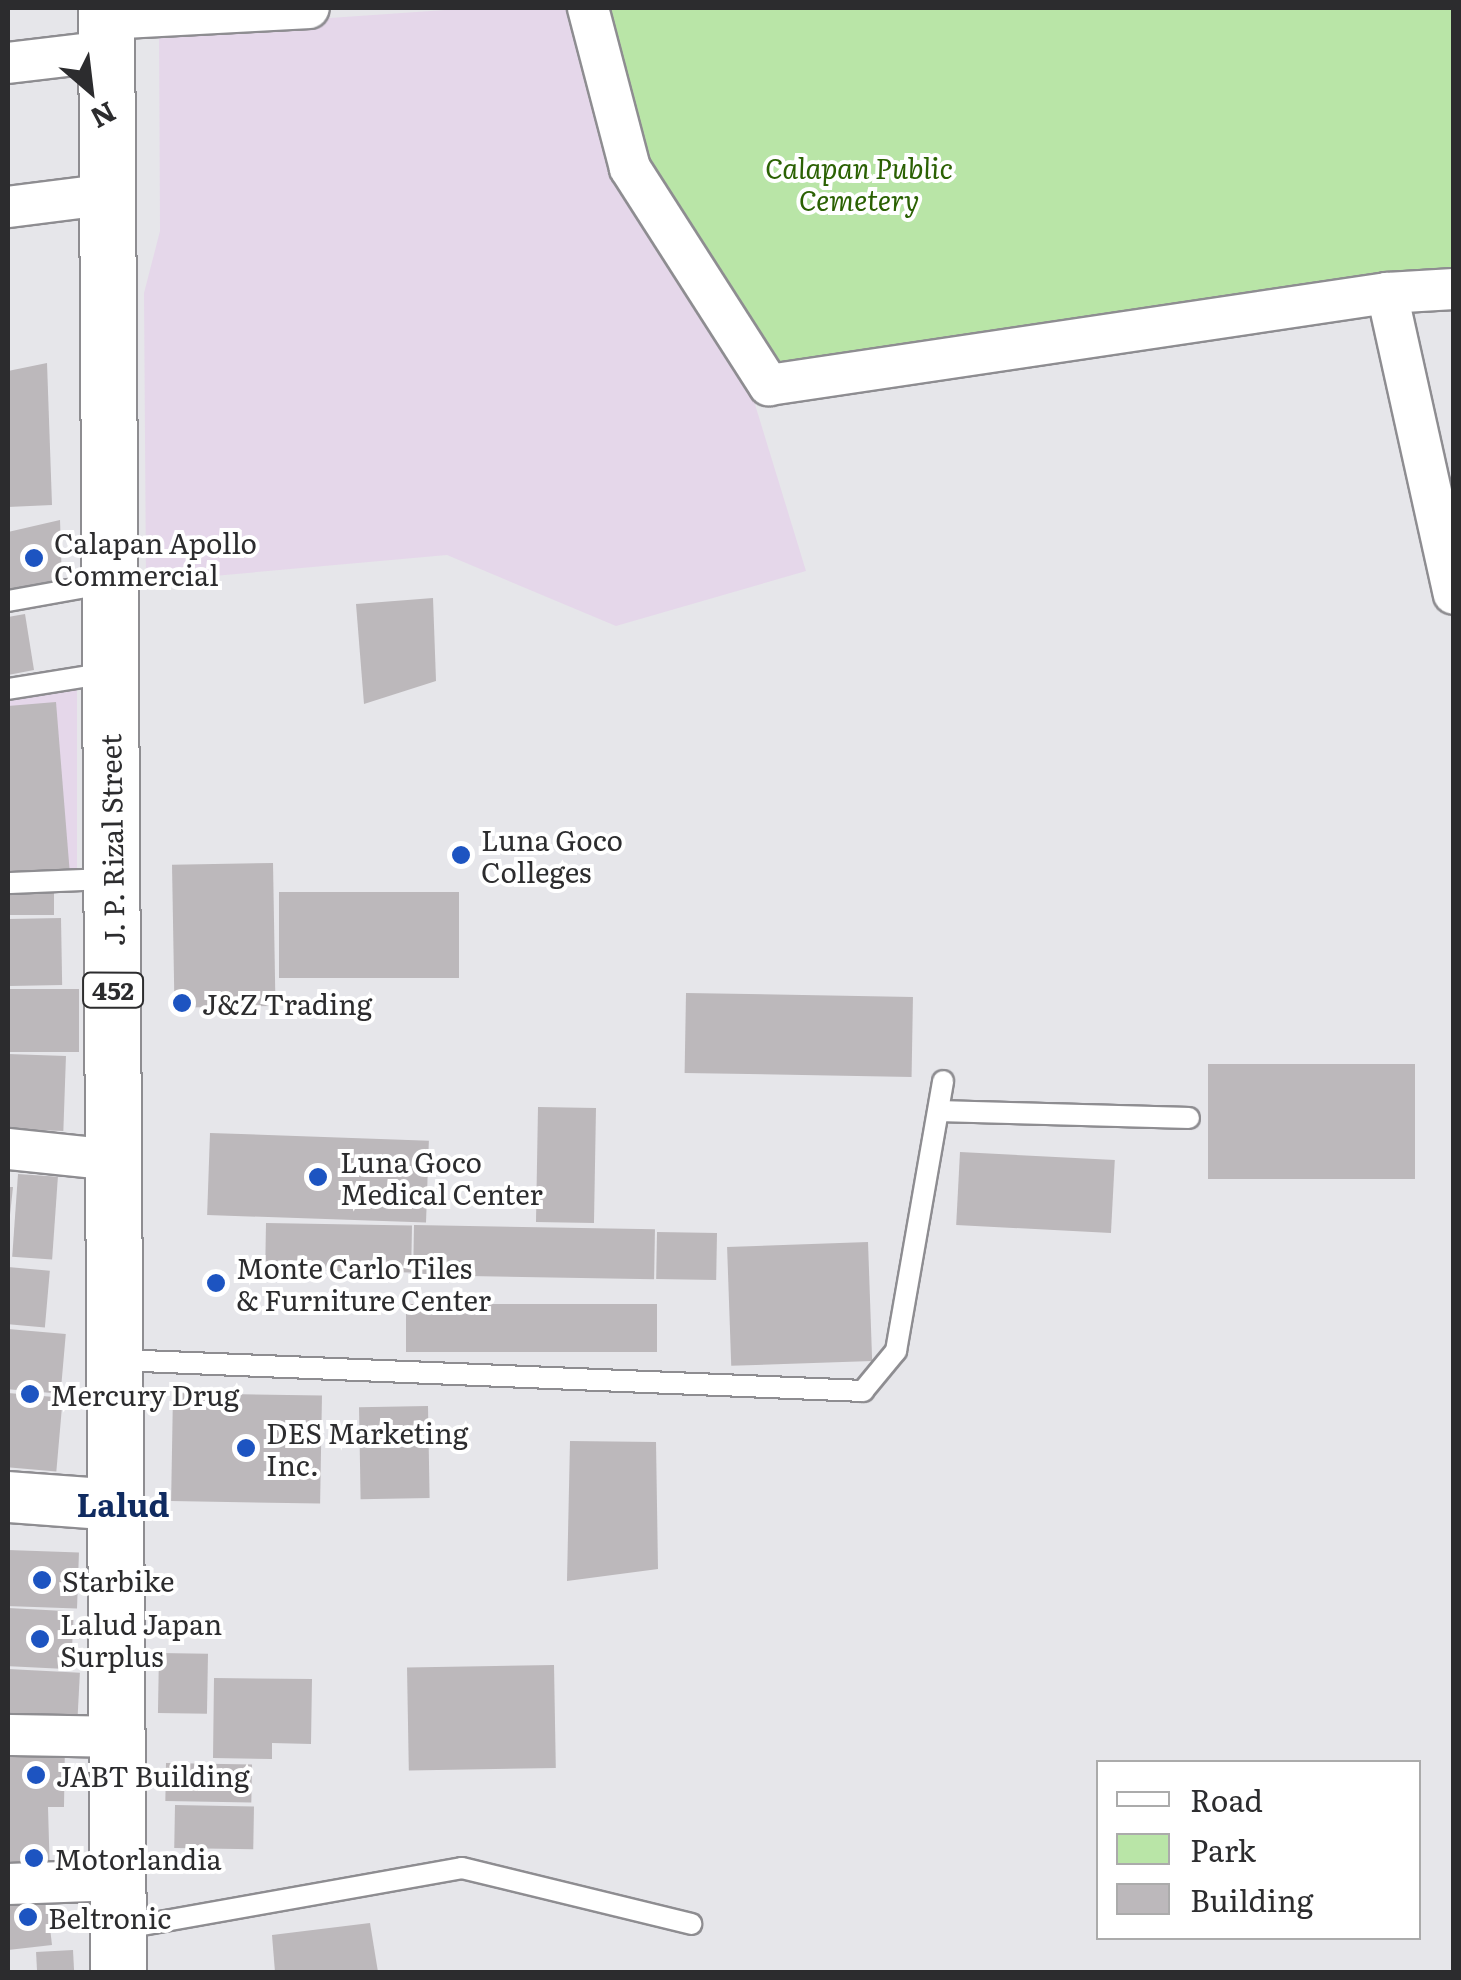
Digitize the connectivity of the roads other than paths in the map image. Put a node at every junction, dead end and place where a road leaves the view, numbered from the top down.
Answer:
1 (309, 8) edge
2 (588, 8) edge
3 (107, 26) edge
4 (8, 63) edge
5 (111, 194) junction
6 (8, 206) edge
7 (1454, 289) edge
8 (1387, 293) junction
9 (110, 583) junction
10 (1454, 594) edge
11 (8, 601) edge
12 (109, 673) junction
13 (8, 688) edge
14 (111, 879) junction
15 (8, 883) edge
16 (944, 1081) dead end
17 (939, 1112) junction
18 (1188, 1118) dead end
19 (8, 1148) edge
20 (114, 1160) junction
21 (116, 1360) junction
22 (8, 1497) edge
23 (116, 1505) junction
24 (8, 1734) edge
25 (118, 1737) junction
26 (8, 1884) edge
27 (691, 1924) dead end
28 (118, 1927) edge

1 - 3 street
2 - 8 street
3 - 4 street
3 - 5 highway, J. P. Rizal Street / 452
5 - 6 street
5 - 9 highway, J. P. Rizal Street / 452
7 - 8 street
8 - 10 street
9 - 11 lane
9 - 12 highway, J. P. Rizal Street / 452
12 - 13 lane
12 - 14 highway, J. P. Rizal Street / 452
14 - 15 lane
14 - 20 highway, J. P. Rizal Street / 452
16 - 17 lane
17 - 18 lane
17 - 21 lane
19 - 20 street
20 - 21 highway, J. P. Rizal Street / 452
21 - 23 highway, J. P. Rizal Street / 452
22 - 23 street
23 - 25 highway, J. P. Rizal Street / 452
24 - 25 street
25 - 28 highway, J. P. Rizal Street / 452
26 - 28 street
27 - 28 lane

